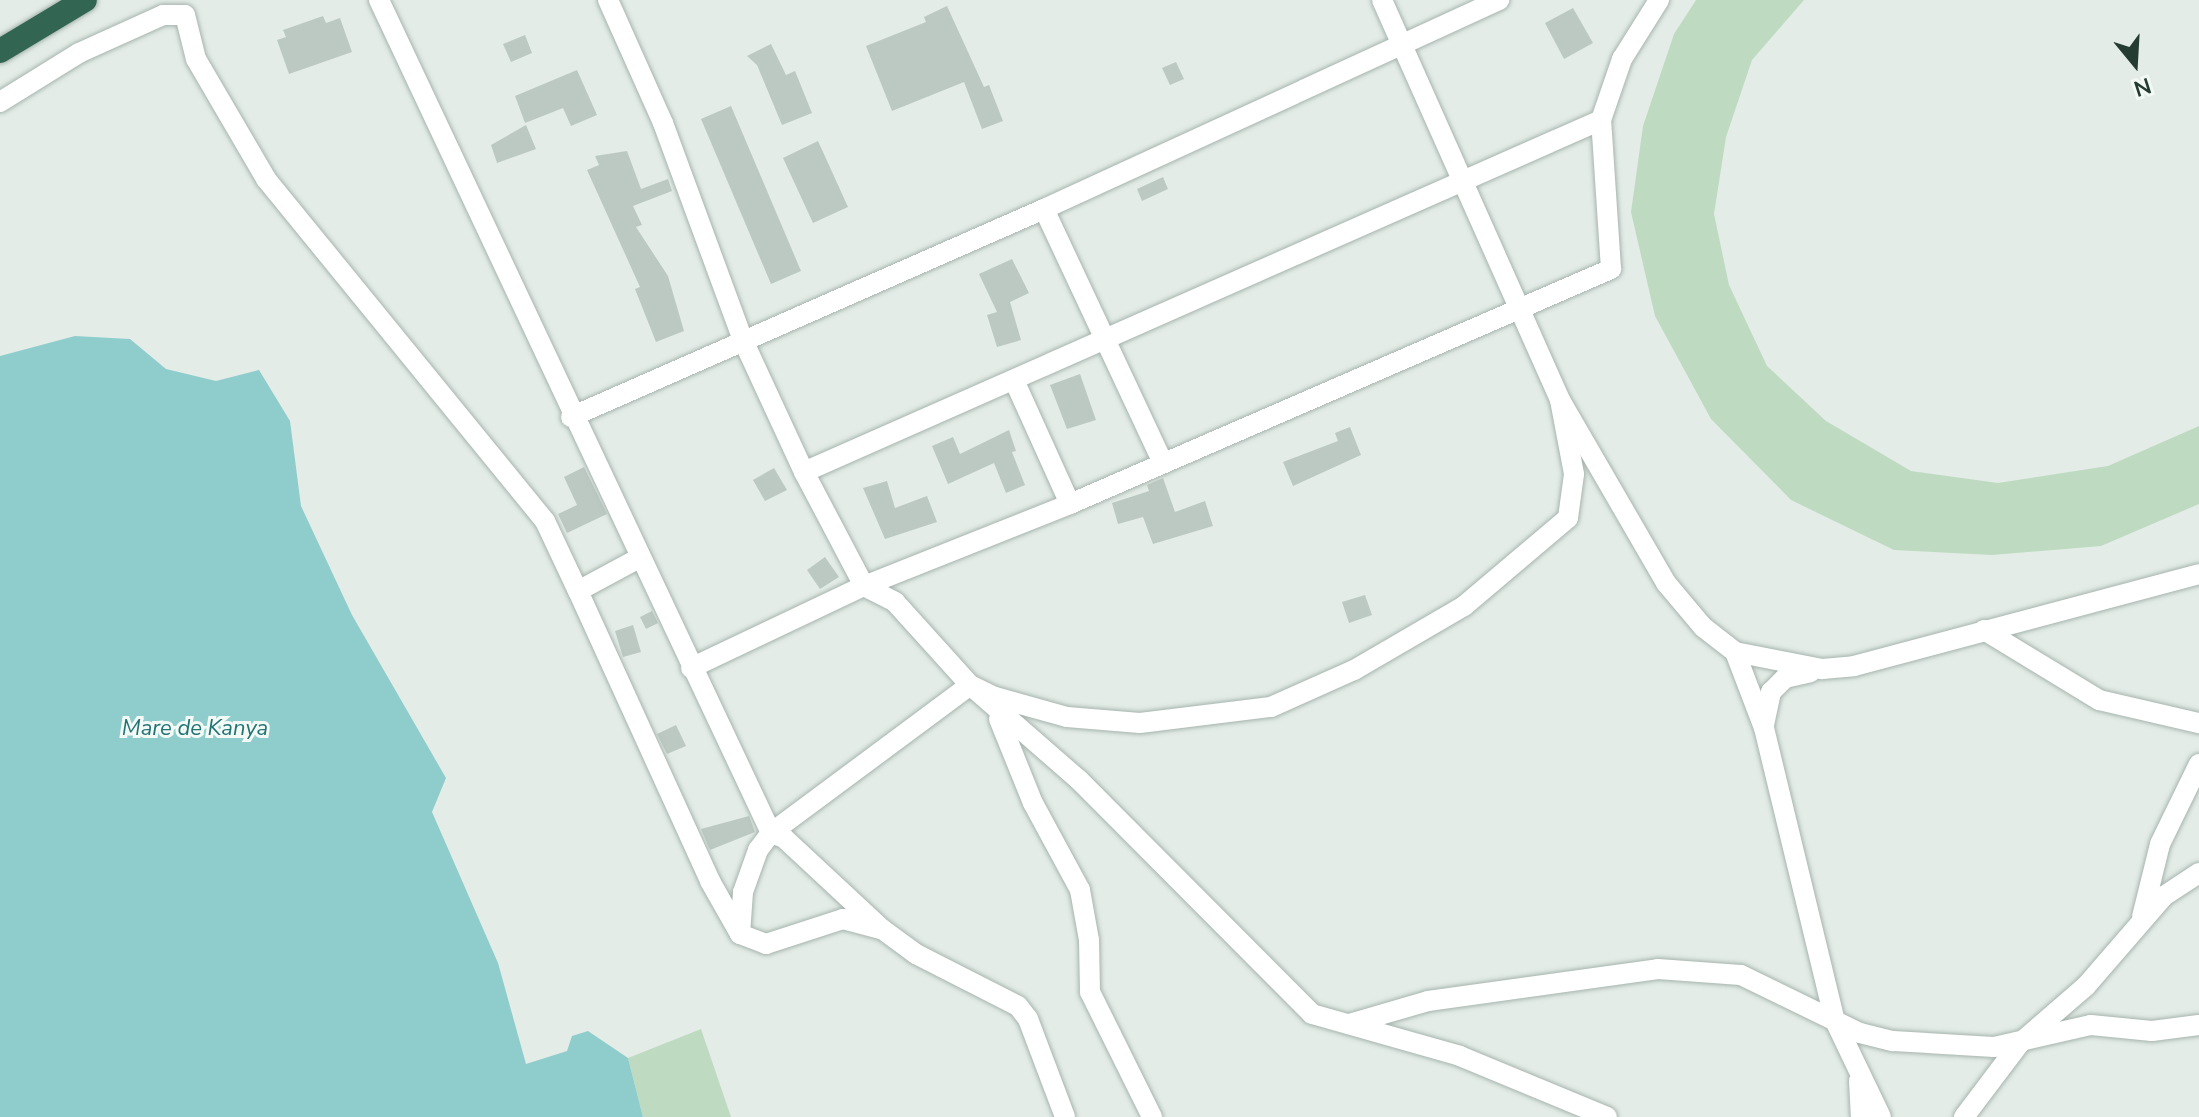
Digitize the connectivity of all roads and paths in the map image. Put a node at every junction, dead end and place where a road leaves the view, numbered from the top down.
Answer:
1 (85, 0) edge
2 (379, 0) edge
3 (608, 0) edge
4 (1382, 0) edge
5 (1499, 0) edge
6 (1659, 0) edge
7 (188, 8) edge
8 (1401, 44) junction
9 (0, 51) edge
10 (0, 102) edge
11 (1601, 120) junction
12 (1462, 181) junction
13 (1044, 209) junction
14 (1519, 309) junction
15 (742, 338) junction
16 (1105, 339) junction
17 (1014, 380) junction
18 (1560, 400) junction
19 (571, 417) junction
20 (1163, 463) junction
21 (804, 472) junction
22 (1070, 504) junction
23 (639, 558) junction
24 (2197, 577) edge
25 (864, 586) junction
26 (578, 591) junction
27 (1984, 630) junction
28 (1735, 652) junction
29 (691, 668) junction
30 (1822, 669) junction
31 (970, 685) junction
32 (993, 708) junction
33 (2199, 723) edge
34 (1764, 728) junction
35 (2199, 764) edge
36 (771, 833) junction
37 (2199, 873) edge
38 (2142, 917) junction
39 (882, 929) junction
40 (740, 934) junction
41 (1835, 1021) junction
42 (1337, 1025) junction
43 (2199, 1025) edge
44 (2020, 1043) junction
45 (1858, 1069) junction
46 (1065, 1117) edge
47 (1152, 1117) edge
48 (1607, 1117) edge
49 (1861, 1117) edge
50 (1881, 1117) edge
51 (1964, 1117) edge

1 - 9 highway
2 - 19 street
3 - 15 street
4 - 8 street
5 - 8 street
6 - 11 street
7 - 10 street
7 - 26 street
8 - 12 street
8 - 13 street
11 - 12 street
11 - 14 street
12 - 14 street
12 - 16 street
13 - 15 street
13 - 16 street
14 - 18 street
14 - 20 street
15 - 19 street
15 - 21 street
16 - 17 street
16 - 20 street
17 - 21 street
17 - 22 street
18 - 28 street
18 - 31 street
19 - 23 street
20 - 22 street
21 - 25 street
22 - 25 street
23 - 26 street
23 - 29 street
24 - 27 street
25 - 29 street
25 - 31 street
26 - 40 street
27 - 30 street
27 - 33 street
28 - 30 street
28 - 34 street
29 - 36 street
30 - 34 street
31 - 32 street
31 - 36 street
32 - 42 street
32 - 47 street
34 - 41 street
35 - 38 street
36 - 39 street
36 - 40 street
37 - 38 street
38 - 44 street
39 - 40 street
39 - 46 street
41 - 42 street
41 - 44 street
41 - 45 street
42 - 48 street
43 - 44 street
44 - 51 street
45 - 49 street
45 - 50 street

